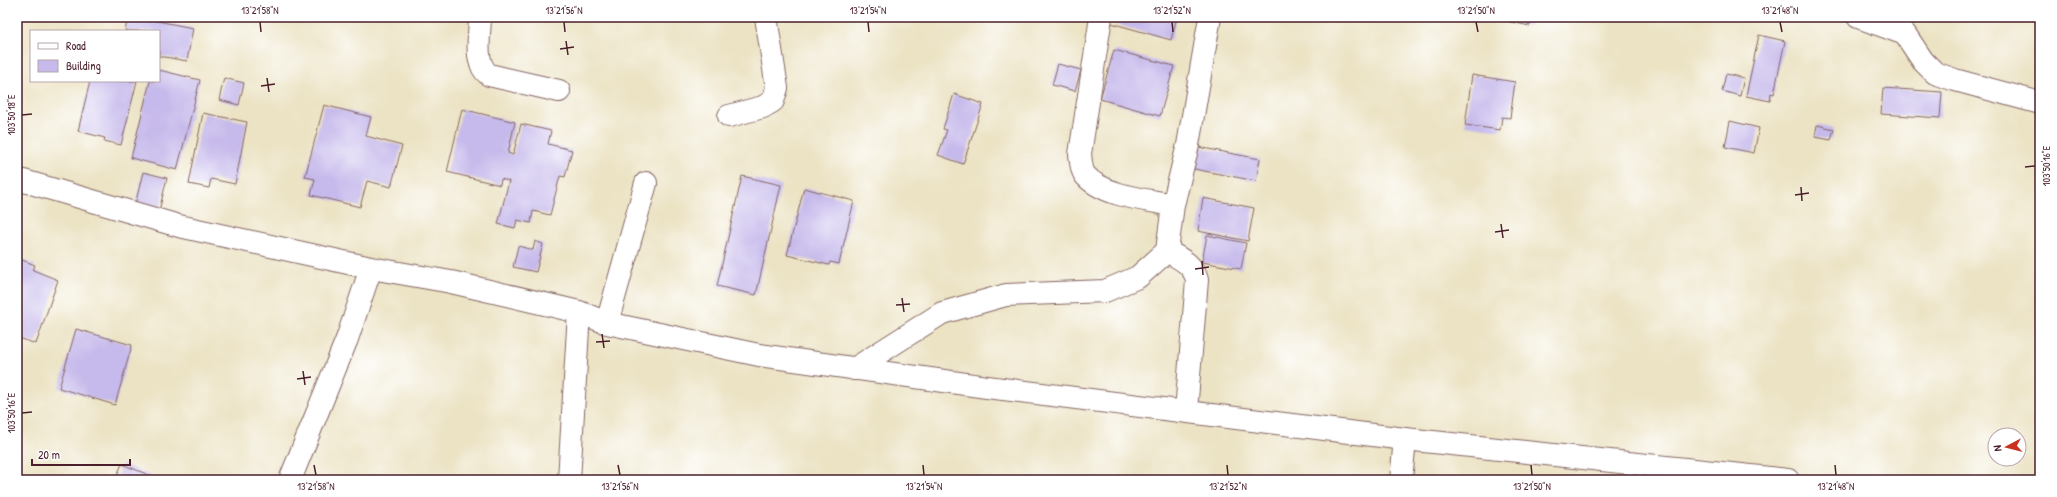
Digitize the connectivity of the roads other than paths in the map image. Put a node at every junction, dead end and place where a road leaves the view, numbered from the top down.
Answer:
1 (480, 17) edge
2 (766, 17) edge
3 (1101, 17) edge
4 (1210, 17) edge
5 (1858, 17) edge
6 (559, 91) dead end
7 (2040, 103) edge
8 (729, 116) dead end
9 (17, 179) edge
10 (646, 183) dead end
11 (1173, 205) junction
12 (1167, 251) junction
13 (371, 268) junction
14 (579, 312) junction
15 (607, 322) junction
16 (854, 369) junction
17 (1186, 411) junction
18 (1405, 439) junction
19 (290, 480) edge
20 (569, 480) edge
21 (1401, 480) edge
22 (1788, 480) edge

1 - 6 street
2 - 8 street
3 - 11 street
4 - 11 street
5 - 7 street
9 - 13 street
10 - 15 street
11 - 12 street
12 - 16 street
12 - 17 street
13 - 14 street
13 - 19 street
14 - 15 street
14 - 20 street
15 - 16 street
16 - 17 street
17 - 18 street
18 - 21 street
18 - 22 street

